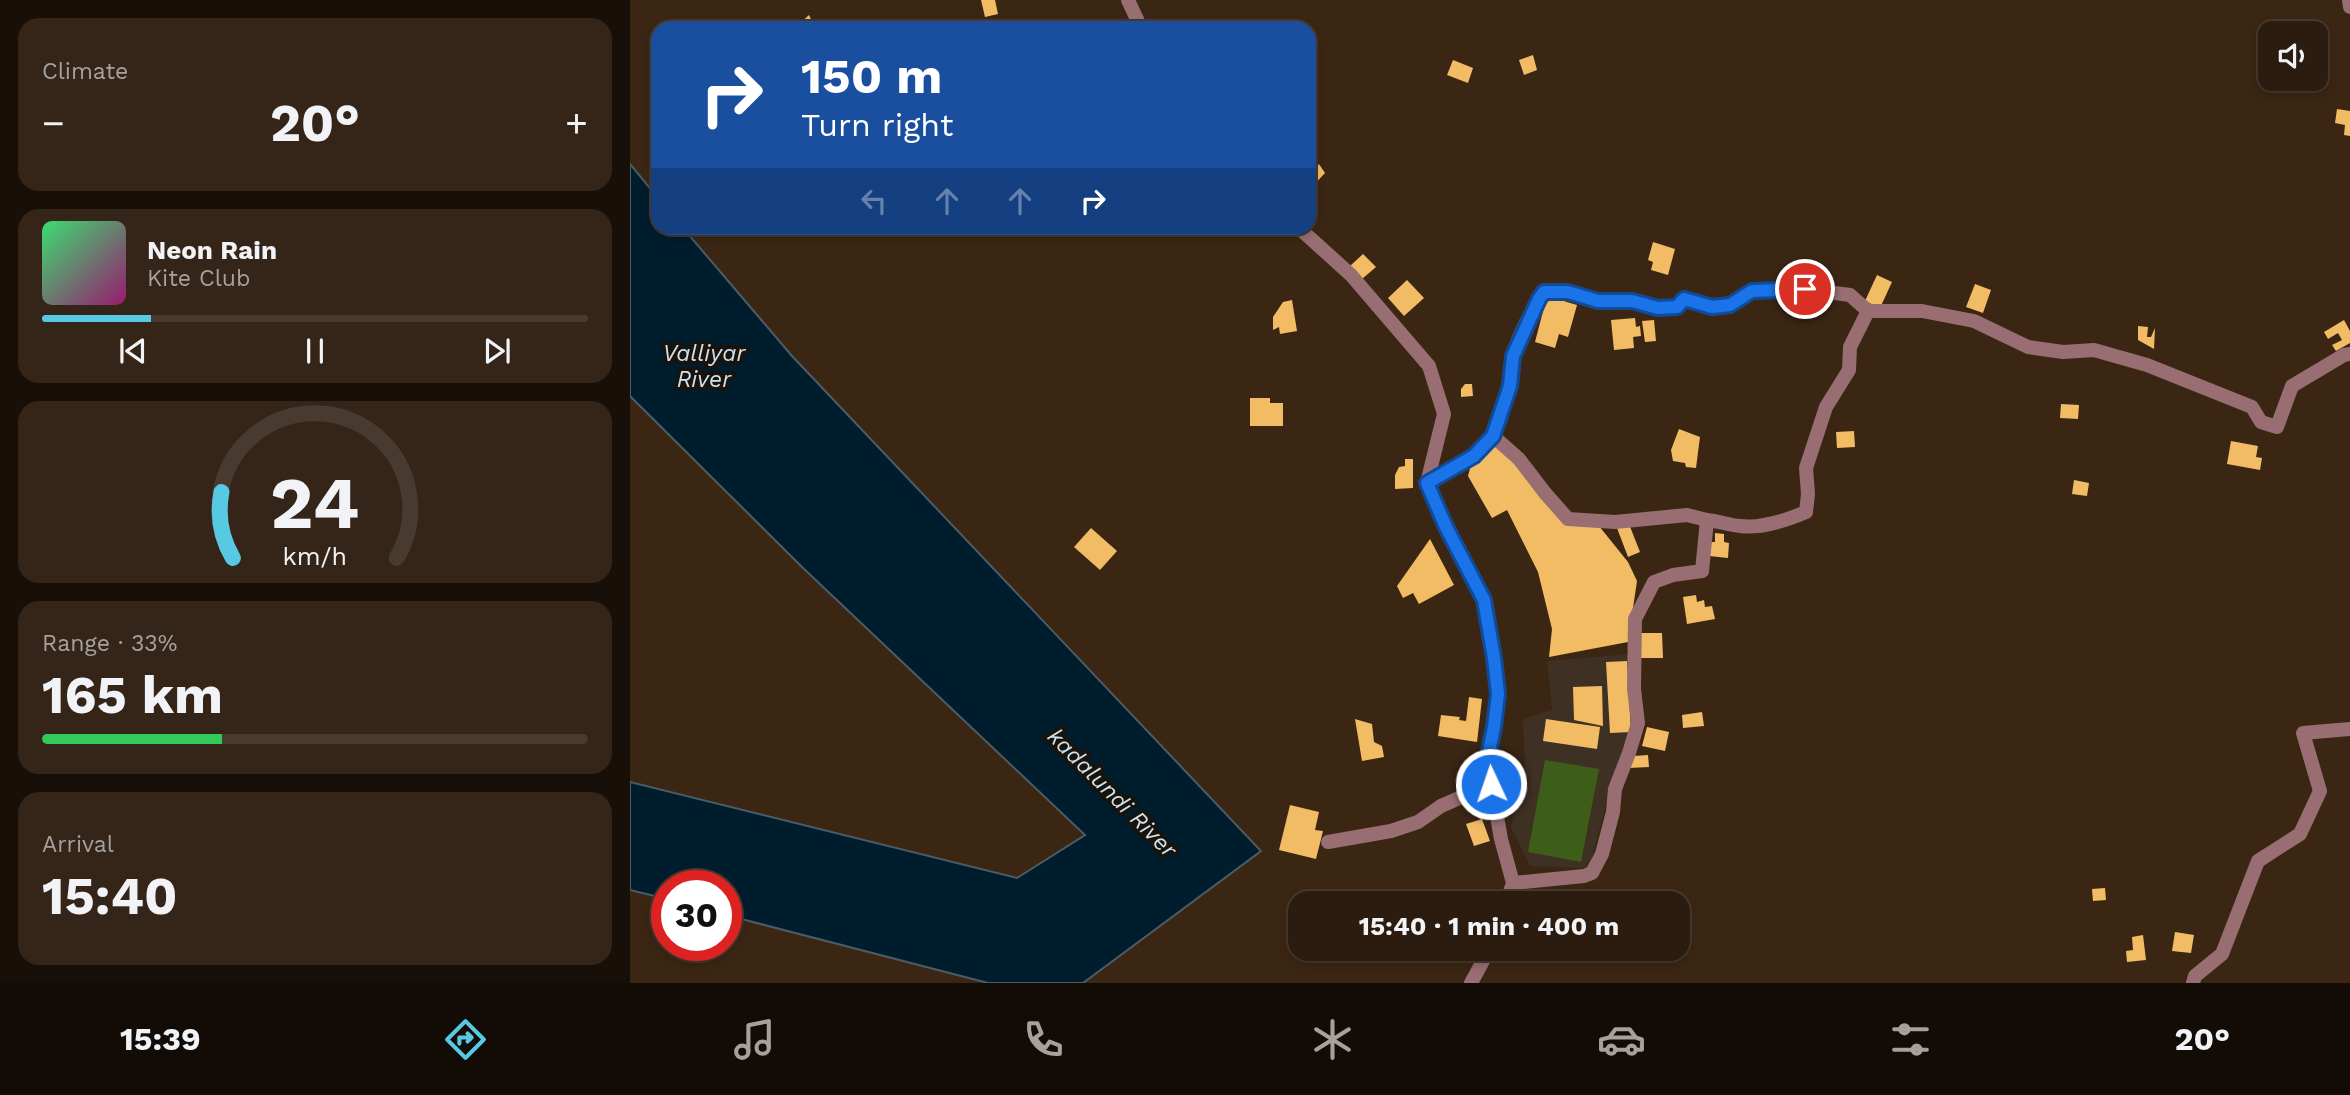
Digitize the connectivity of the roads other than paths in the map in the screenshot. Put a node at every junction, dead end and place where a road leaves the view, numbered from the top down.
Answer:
1 (1128, 0) edge
2 (2349, 0) edge
3 (2350, 7) edge
4 (1138, 21) edge
5 (1307, 235) edge
6 (1868, 311) junction
7 (2350, 354) edge
8 (1493, 436) junction
9 (1427, 483) junction
10 (1707, 520) junction
11 (2350, 729) edge
12 (1491, 784) junction
13 (1328, 842) dead end
14 (1513, 883) junction
15 (1510, 891) edge
16 (1483, 961) edge
17 (1471, 983) edge
18 (2193, 983) edge

1 - 4 street
2 - 3 street
5 - 9 street
6 - 7 street
6 - 8 street
6 - 10 street
8 - 9 street
8 - 10 street
9 - 12 street
10 - 14 street
11 - 18 street
12 - 13 street
12 - 14 street
14 - 15 street
16 - 17 street

